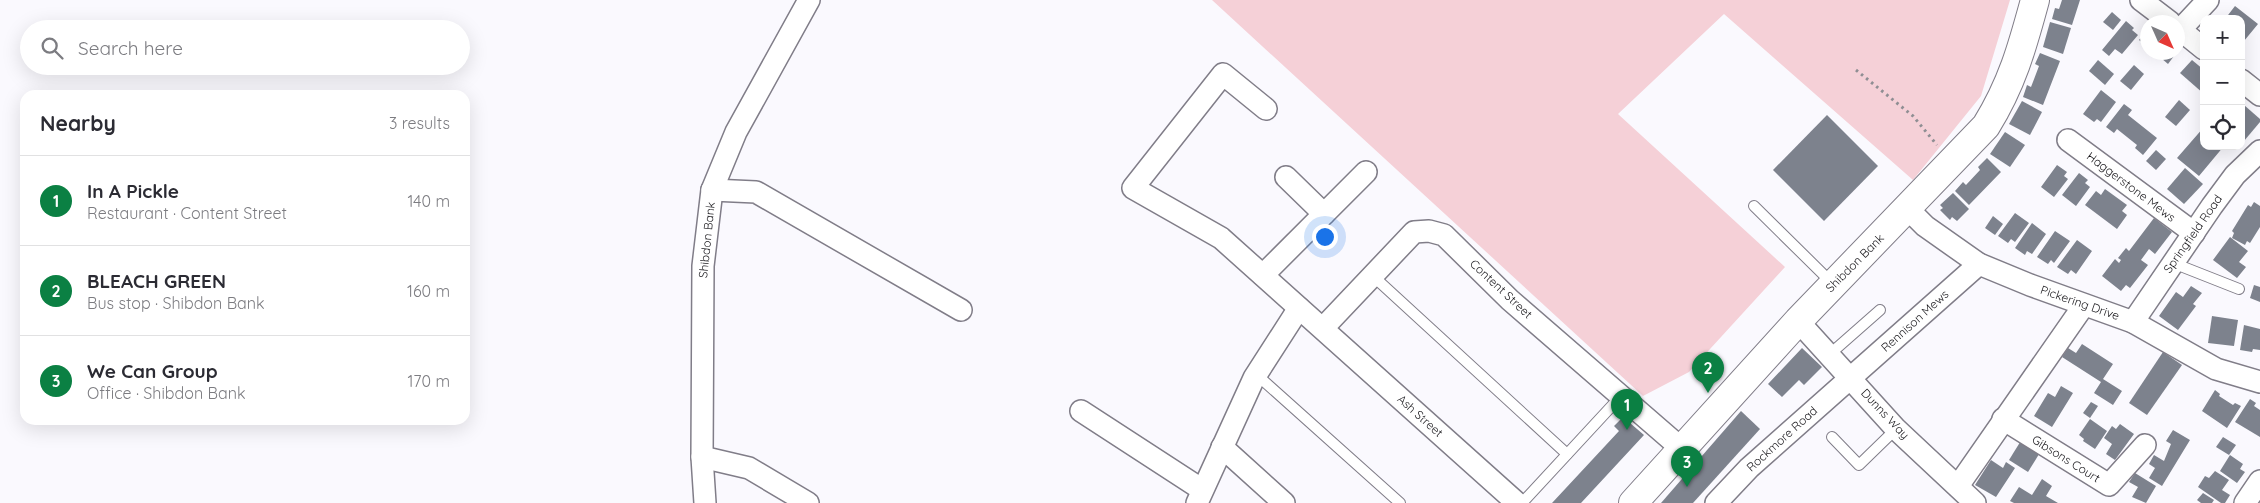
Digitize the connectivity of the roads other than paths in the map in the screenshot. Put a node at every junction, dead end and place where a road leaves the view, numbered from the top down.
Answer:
1 (809, 0) edge
2 (2035, 0) edge
3 (2141, 0) edge
4 (2208, 0) edge
5 (2160, 15) edge
6 (2185, 19) edge
7 (2185, 34) edge
8 (2200, 46) edge
9 (2245, 83) edge
10 (2260, 96) edge
11 (1266, 109) dead end
12 (2068, 140) dead end
13 (2260, 151) edge
14 (1366, 172) dead end
15 (1286, 177) dead end
16 (712, 190) junction
17 (1754, 206) dead end
18 (1908, 209) junction
19 (1324, 214) junction
20 (2194, 233) junction
21 (2173, 263) junction
22 (1979, 264) junction
23 (1263, 275) junction
24 (1373, 276) junction
25 (1834, 284) junction
26 (2239, 289) dead end
27 (2084, 305) junction
28 (1299, 308) junction
29 (961, 310) dead end
30 (1880, 310) dead end
31 (1798, 321) junction
32 (2133, 322) junction
33 (1323, 328) junction
34 (1830, 354) junction
35 (1257, 374) junction
36 (1851, 377) junction
37 (2260, 382) edge
38 (1621, 396) junction
39 (1081, 411) dead end
40 (2003, 419) junction
41 (1896, 429) junction
42 (1832, 437) dead end
43 (2145, 445) dead end
44 (1222, 447) junction
45 (1682, 449) junction
46 (1568, 454) junction
47 (702, 457) junction
48 (2260, 481) edge
49 (1958, 486) junction
50 (1199, 496) edge
51 (1718, 502) edge
52 (705, 503) edge
53 (808, 503) edge
54 (1284, 503) edge
55 (1400, 503) edge
56 (1517, 503) edge
57 (1522, 503) edge
58 (1634, 503) edge
59 (1975, 503) edge
60 (2246, 503) edge

1 - 16 street, Shibdon Bank
2 - 18 street, Shibdon Bank
3 - 5 street
4 - 6 street
7 - 8 street
9 - 10 street
11 - 23 street, Ash Street
12 - 20 street, Haggerstone Mews
13 - 20 street, Springfield Road
14 - 19 street
15 - 19 street
16 - 29 street
16 - 47 street, Shibdon Bank
17 - 25 lane
18 - 22 street, Pickering Drive
18 - 25 street, Shibdon Bank
19 - 23 street
20 - 21 street, Springfield Road
21 - 26 lane
21 - 32 street, Springfield Road
22 - 27 street, Pickering Drive
22 - 36 street, Rennison Mews
23 - 28 street, Ash Street
24 - 33 street, Content Street
24 - 38 street, Content Street
24 - 46 lane
25 - 31 street, Shibdon Bank
27 - 32 street, Pickering Drive
27 - 40 street
28 - 33 street, Ash Street
28 - 35 street
30 - 34 lane
31 - 34 street, Dunns Way
31 - 45 street, Shibdon Bank
32 - 37 street, Pickering Drive
33 - 56 street, Ash Street
34 - 36 street, Dunns Way
35 - 44 street
35 - 55 lane
36 - 41 street, Dunns Way
36 - 51 street, Rockmore Road
38 - 45 street, Content Street
38 - 46 lane
39 - 50 street
40 - 43 street, Gibsons Court
40 - 49 street
41 - 42 lane
41 - 49 street, Dunns Way
44 - 50 street
44 - 54 street
45 - 58 street, Shibdon Bank
46 - 57 lane
47 - 52 street, Shibdon Bank
47 - 53 street
48 - 60 street
49 - 59 street, Dunns Way

